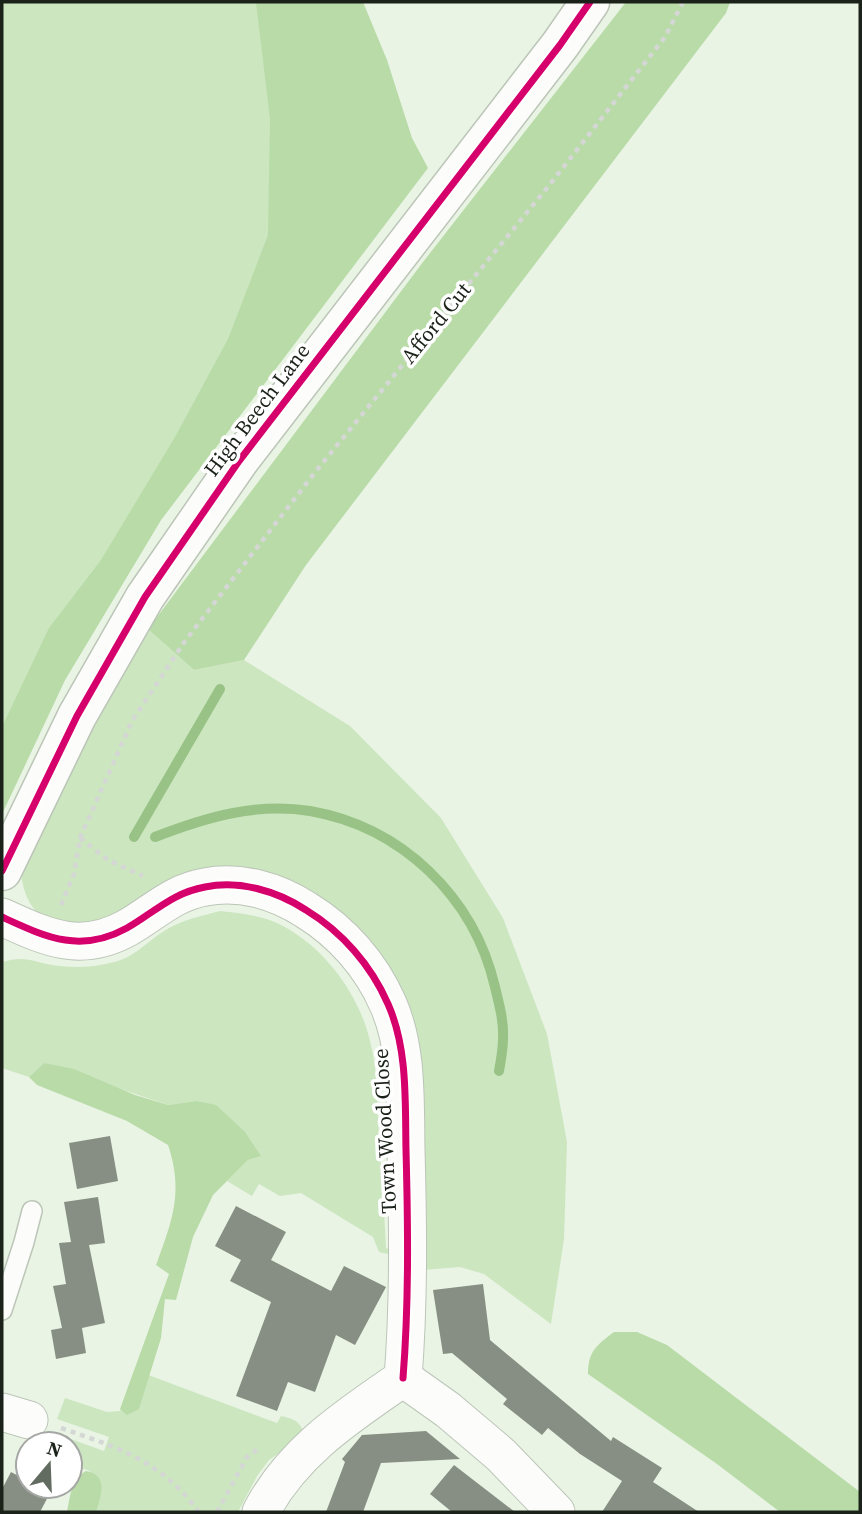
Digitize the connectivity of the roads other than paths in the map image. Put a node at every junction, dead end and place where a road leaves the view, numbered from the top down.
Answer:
1 (590, 2) edge
2 (2, 871) edge
3 (2, 917) edge
4 (32, 1211) dead end
5 (2, 1310) edge
6 (403, 1377) junction
7 (261, 1512) edge
8 (556, 1512) edge

1 - 2 street, High Beech Lane
3 - 6 street, Town Wood Close
4 - 5 lane
6 - 7 street
6 - 8 street

